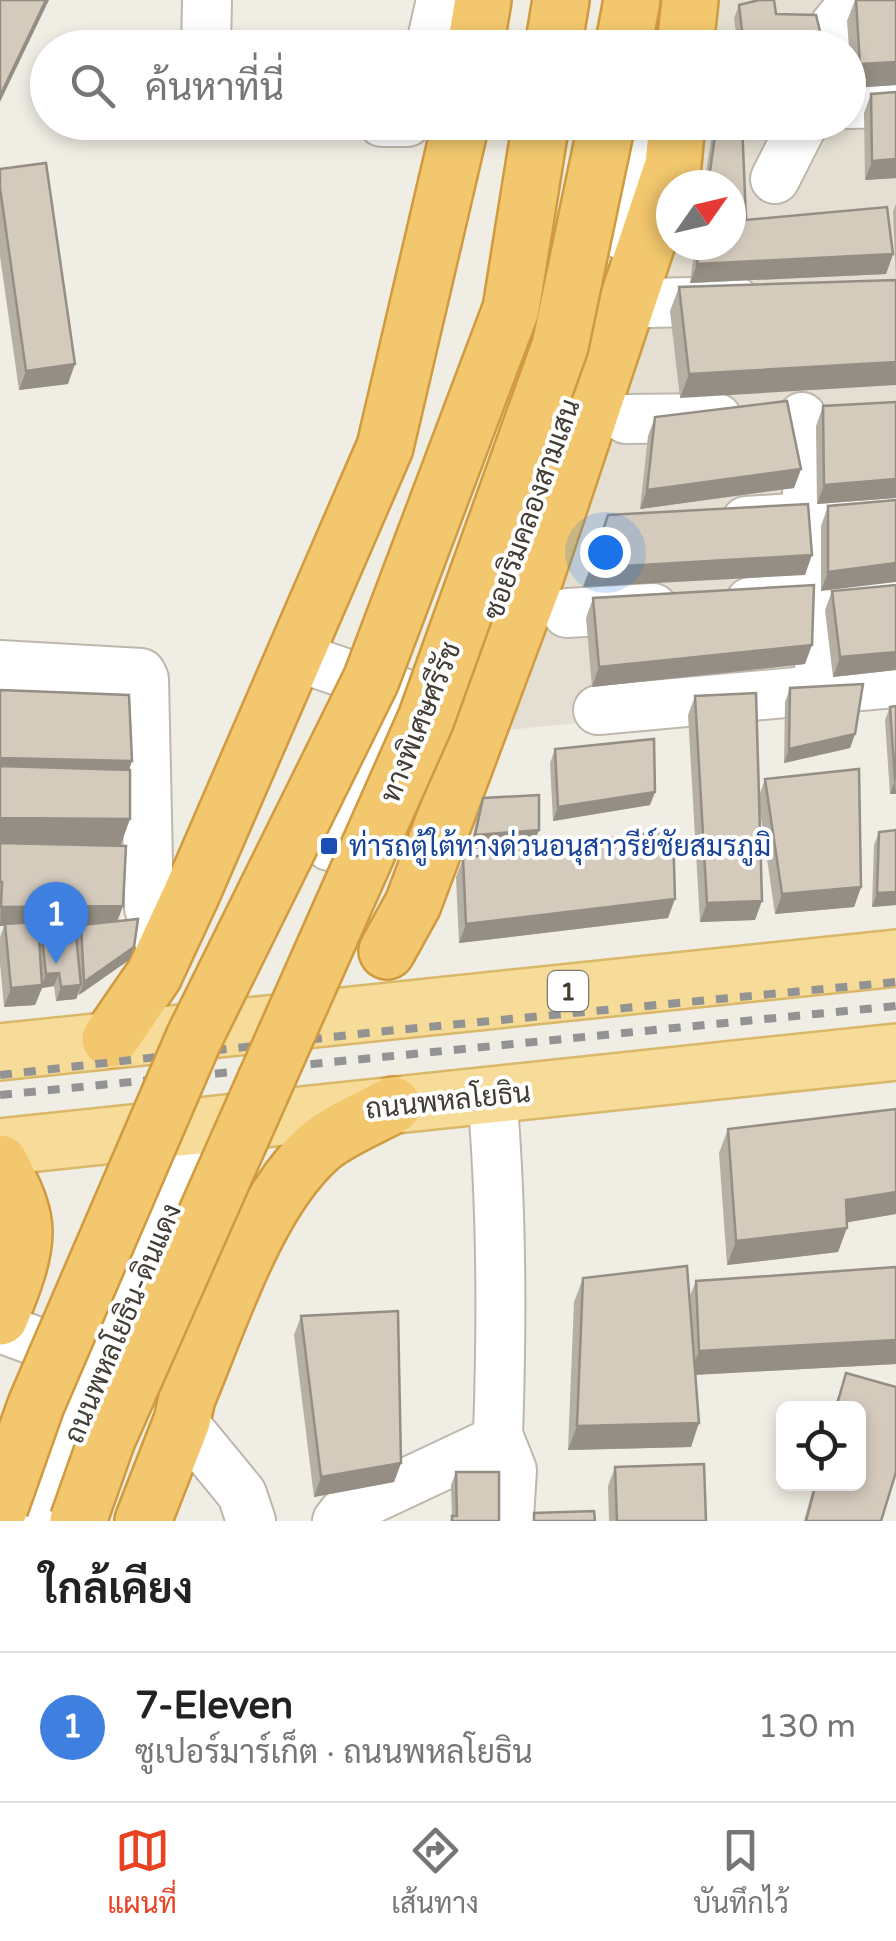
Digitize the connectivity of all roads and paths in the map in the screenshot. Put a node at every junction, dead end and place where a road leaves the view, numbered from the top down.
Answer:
1 (206, 0) edge
2 (440, 0) edge
3 (483, 0) edge
4 (561, 0) edge
5 (632, 0) edge
6 (674, 0) edge
7 (690, 0) edge
8 (896, 9) edge
9 (206, 30) edge
10 (434, 30) edge
11 (477, 30) edge
12 (556, 30) edge
13 (626, 30) edge
14 (668, 30) edge
15 (687, 30) edge
16 (835, 30) edge
17 (896, 102) edge
18 (866, 103) edge
19 (457, 140) edge
20 (538, 140) edge
21 (603, 140) edge
22 (666, 140) edge
23 (795, 140) edge
24 (775, 179) dead end
25 (782, 300) edge
26 (649, 303) dead end
27 (626, 419) dead end
28 (550, 492) junction
29 (896, 510) edge
30 (809, 518) junction
31 (694, 524) edge
32 (896, 592) edge
33 (816, 598) junction
34 (567, 613) dead end
35 (295, 656) junction
36 (0, 666) edge
37 (896, 683) edge
38 (822, 690) junction
39 (398, 691) junction
40 (598, 710) dead end
41 (458, 712) junction
42 (329, 846) dead end
43 (387, 950) junction
44 (163, 956) junction
45 (896, 958) edge
46 (383, 1010) junction
47 (110, 1039) junction
48 (0, 1052) edge
49 (896, 1052) edge
50 (492, 1095) junction
51 (393, 1106) junction
52 (204, 1126) junction
53 (0, 1148) edge
54 (0, 1164) edge
55 (0, 1317) edge
56 (0, 1328) edge
57 (104, 1366) junction
58 (184, 1410) junction
59 (498, 1436) junction
60 (0, 1507) edge
61 (508, 1517) dead end
62 (144, 1518) edge
63 (42, 1521) edge
64 (78, 1521) edge
65 (251, 1521) edge
66 (337, 1521) edge

1 - 9 street
2 - 10 street
3 - 11 highway
4 - 12 highway
5 - 13 highway
6 - 14 street
7 - 15 highway
8 - 16 street
17 - 18 street
19 - 35 highway
20 - 60 highway, bridge
21 - 64 highway, ทางพิเศษศรีรัช, bridge
22 - 28 highway
23 - 24 street
25 - 26 street
27 - 30 street
28 - 41 street, ซอยริมคลองสามเสน
28 - 43 highway
29 - 30 street
30 - 31 street
30 - 33 street
32 - 33 street
33 - 34 street
33 - 38 street
35 - 39 street
35 - 44 highway
36 - 44 street
37 - 38 street
38 - 40 street
39 - 41 street
39 - 42 street
41 - 43 street, ซอยริมคลองสามเสน
43 - 46 street, ซอยริมคลองสามเสน
44 - 47 highway
45 - 46 main road, 1
46 - 47 main road, 1
47 - 48 main road, 1
49 - 50 main road, ถนนพหลโยธิน
50 - 51 main road, ถนนพหลโยธิน
50 - 59 street
51 - 52 main road, ถนนพหลโยธิน
51 - 58 highway
52 - 53 main road, ถนนพหลโยธิน
52 - 57 street, ถนนพหลโยธิน-ดินแดง
54 - 55 highway
56 - 57 street
57 - 58 street
57 - 63 street, ถนนพหลโยธิน-ดินแดง
58 - 62 highway
58 - 65 street
59 - 61 street
59 - 66 street

